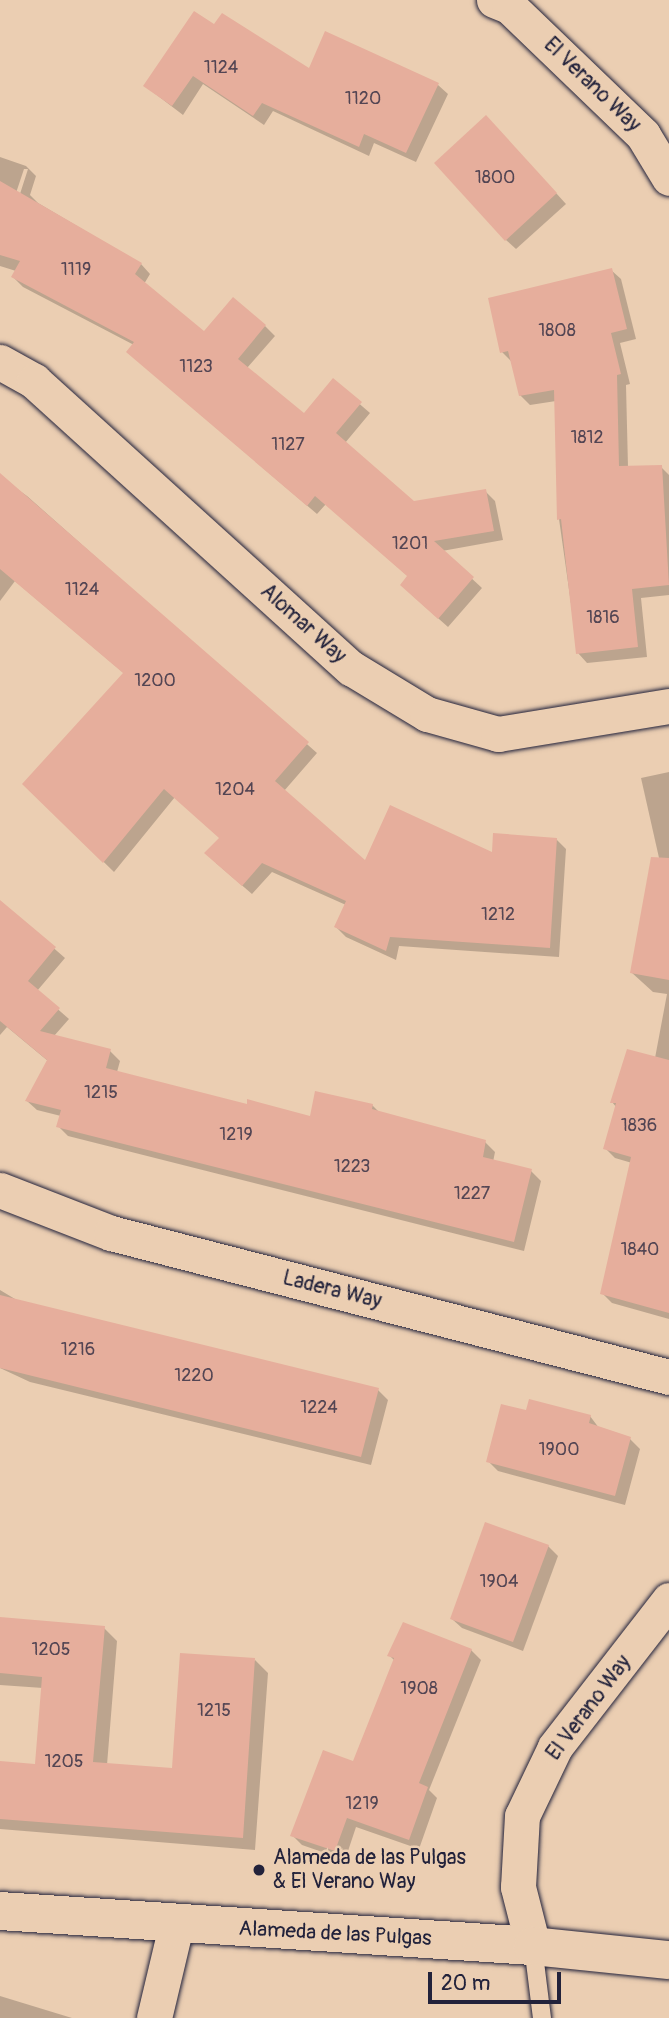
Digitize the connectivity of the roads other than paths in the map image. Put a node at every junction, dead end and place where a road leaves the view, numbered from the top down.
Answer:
1 (506, 2) edge
2 (669, 178) edge
3 (0, 362) edge
4 (669, 706) edge
5 (0, 1190) edge
6 (669, 1377) edge
7 (669, 1600) edge
8 (0, 1911) edge
9 (176, 1926) junction
10 (533, 1946) junction
11 (669, 1960) edge
12 (154, 2018) edge
13 (542, 2018) edge

1 - 2 street, El Verano Way
3 - 4 street, Alomar Way
5 - 6 street, Ladera Way
7 - 10 street, El Verano Way
8 - 9 main road, Alameda de las Pulgas
9 - 10 main road, Alameda de las Pulgas
9 - 12 street
10 - 11 main road, Alameda de las Pulgas
10 - 13 lane

